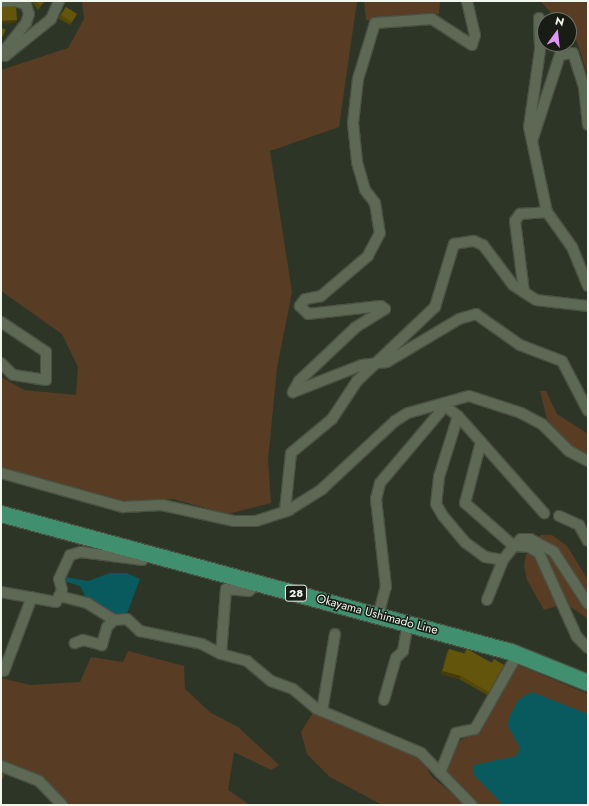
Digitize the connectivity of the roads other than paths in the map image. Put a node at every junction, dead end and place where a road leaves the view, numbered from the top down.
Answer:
1 (59, 1) edge
2 (467, 1) edge
3 (1, 2) edge
4 (540, 52) edge
5 (1, 56) edge
6 (588, 125) edge
7 (532, 141) junction
8 (547, 212) junction
9 (588, 286) edge
10 (524, 292) junction
11 (588, 306) edge
12 (1, 322) edge
13 (1, 363) edge
14 (372, 365) junction
15 (445, 406) junction
16 (588, 411) edge
17 (458, 416) junction
18 (481, 442) junction
19 (588, 461) edge
20 (1, 473) edge
21 (285, 512) junction
22 (544, 513) dead end
23 (1, 514) edge
24 (559, 516) dead end
25 (588, 541) edge
26 (514, 546) junction
27 (145, 552) junction
28 (503, 560) junction
29 (258, 582) junction
30 (1, 592) edge
31 (59, 596) junction
32 (32, 597) junction
33 (487, 600) dead end
34 (588, 604) edge
35 (378, 616) junction
36 (114, 620) junction
37 (408, 624) junction
38 (335, 634) dead end
39 (75, 643) dead end
40 (588, 648) edge
41 (221, 654) junction
42 (517, 655) junction
43 (4, 671) dead end
44 (588, 683) edge
45 (384, 700) dead end
46 (322, 711) junction
47 (1, 766) edge
48 (440, 773) junction
49 (62, 805) edge
50 (472, 805) edge

1 - 5 street
2 - 14 street
3 - 5 street
4 - 7 street
6 - 7 street
7 - 8 street
8 - 9 street
8 - 10 street
10 - 11 street
10 - 14 street
12 - 13 street
14 - 16 street
14 - 21 street
15 - 17 street
15 - 19 street
15 - 21 street
15 - 35 street
17 - 18 street
17 - 28 street
18 - 22 street
18 - 26 street
20 - 21 street
23 - 27 main road, Okayama Ushimado Line / 28
24 - 25 street
26 - 28 street
26 - 34 street
26 - 40 street
27 - 29 main road, Okayama Ushimado Line / 28
27 - 31 street
28 - 33 street
29 - 35 main road, Okayama Ushimado Line / 28
29 - 41 street
30 - 32 street
31 - 32 street
31 - 36 street
32 - 43 street
35 - 37 main road, Okayama Ushimado Line / 28
36 - 39 street
36 - 41 street
37 - 42 main road, Okayama Ushimado Line / 28
37 - 45 street
38 - 46 street
41 - 46 street
42 - 44 main road, Okayama Ushimado Line / 28
42 - 48 street
46 - 48 street
47 - 49 street
48 - 50 street

